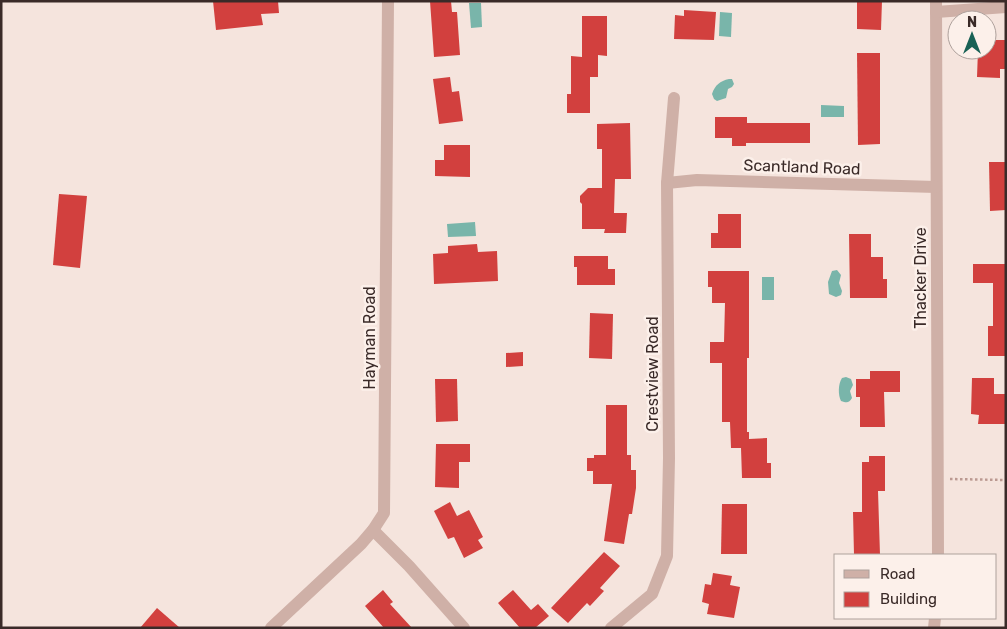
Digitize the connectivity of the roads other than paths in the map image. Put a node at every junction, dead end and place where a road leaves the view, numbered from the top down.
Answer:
1 (388, 1) edge
2 (936, 6) edge
3 (1006, 7) edge
4 (674, 98) dead end
5 (668, 183) junction
6 (936, 187) junction
7 (373, 530) junction
8 (938, 554) edge
9 (270, 628) edge
10 (464, 628) edge
11 (611, 628) edge

1 - 7 street, Hayman Road
2 - 3 street
2 - 6 street, Thacker Drive
4 - 5 street, Crestview Road
5 - 6 street, Scantland Road
5 - 11 street, Crestview Road
6 - 8 street, Thacker Drive
7 - 9 street, Hayman Road
7 - 10 street

